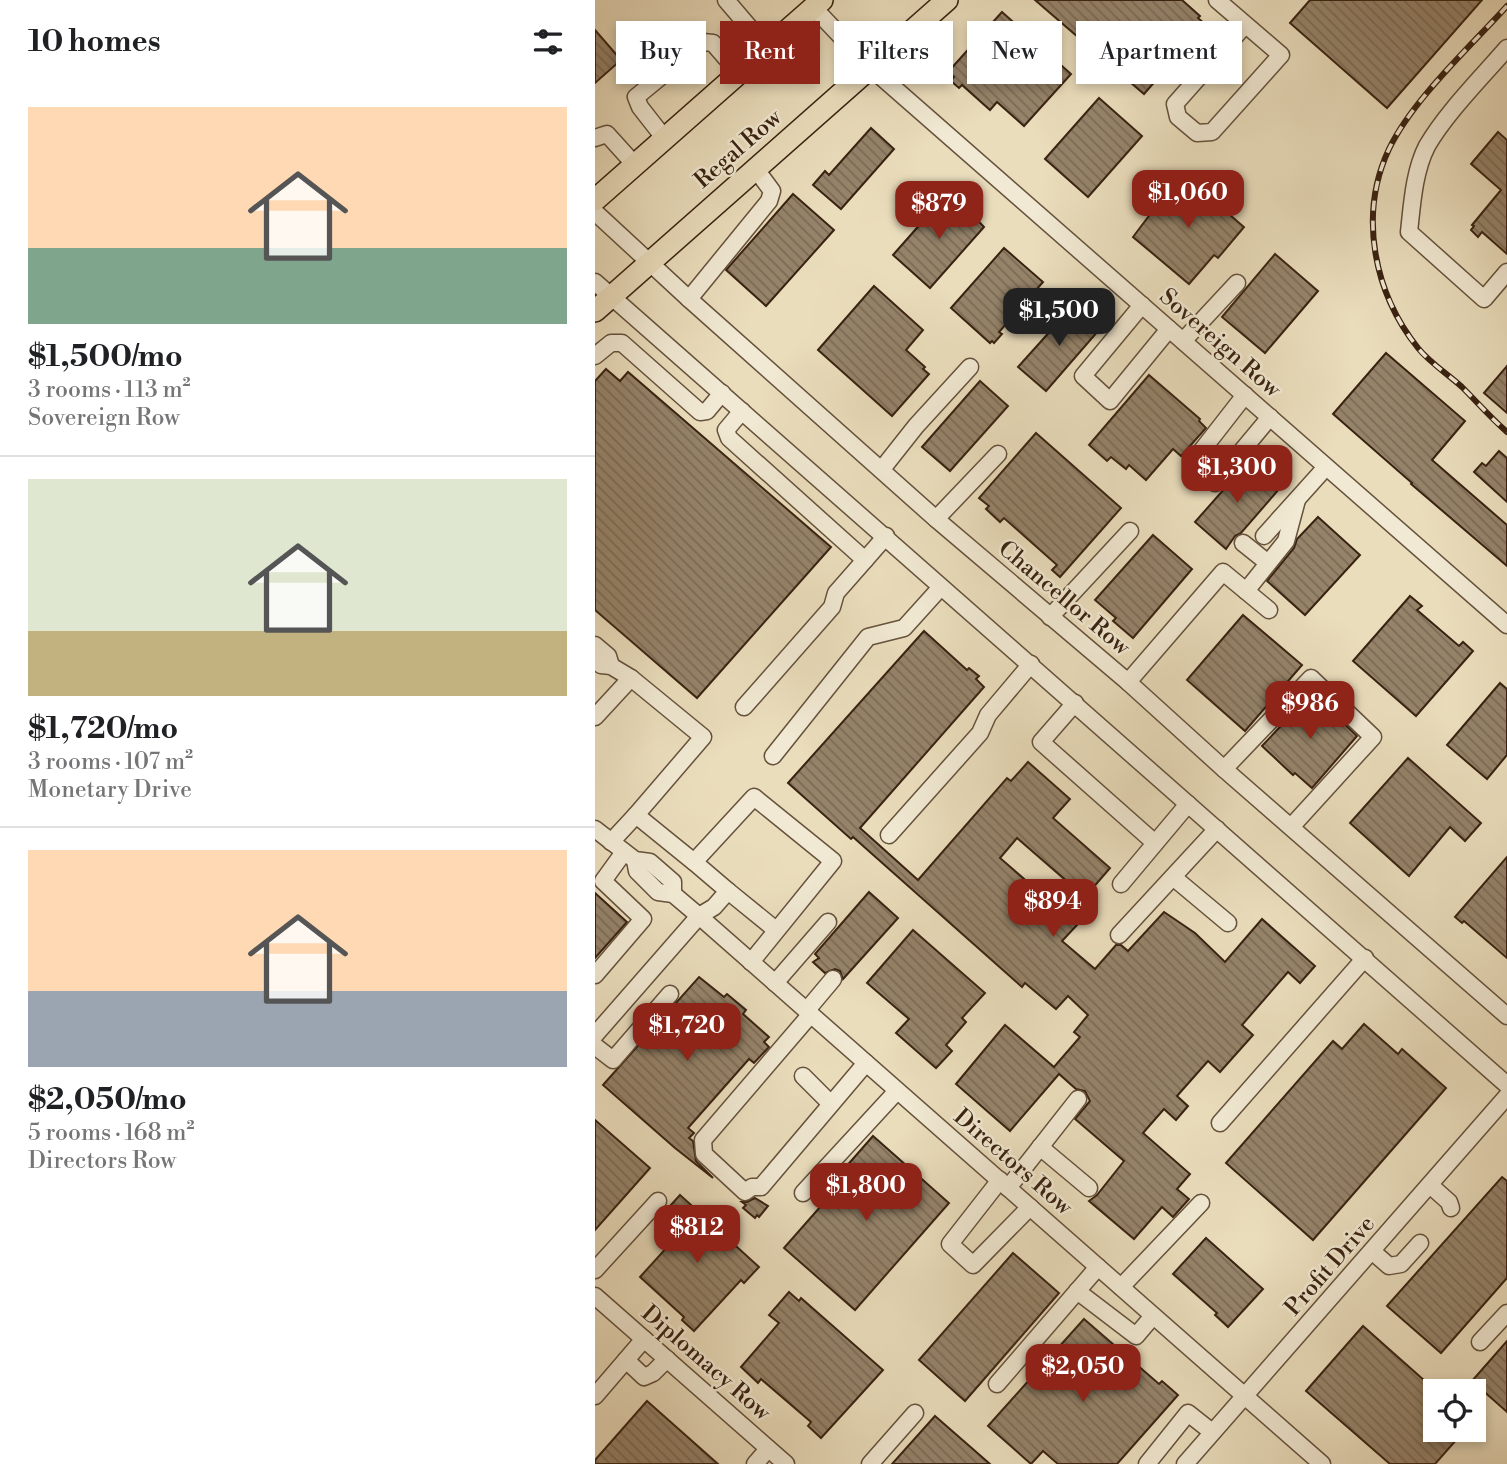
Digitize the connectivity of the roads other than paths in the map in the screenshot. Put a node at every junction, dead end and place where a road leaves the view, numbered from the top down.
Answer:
1 (726, 0) edge
2 (947, 0) edge
3 (1217, 0) edge
4 (818, 4) edge
5 (744, 21) edge
6 (798, 21) edge
7 (923, 21) edge
8 (834, 23) edge
9 (1245, 25) junction
10 (1507, 48) edge
11 (720, 51) edge
12 (727, 84) edge
13 (851, 84) edge
14 (889, 84) edge
15 (595, 137) edge
16 (665, 139) junction
17 (635, 165) junction
18 (755, 168) junction
19 (595, 200) edge
20 (595, 212) edge
21 (649, 262) junction
22 (1507, 272) edge
23 (595, 282) edge
24 (1237, 283) dead end
25 (612, 296) junction
26 (688, 299) junction
27 (1142, 305) junction
28 (595, 311) edge
29 (1169, 329) junction
30 (1183, 341) junction
31 (597, 351) edge
32 (970, 367) dead end
33 (722, 393) junction
34 (1245, 395) junction
35 (742, 411) junction
36 (1270, 417) junction
37 (998, 454) dead end
38 (1327, 467) junction
39 (882, 469) junction
40 (1297, 500) junction
41 (936, 519) junction
42 (1130, 531) dead end
43 (886, 536) junction
44 (1264, 536) dead end
45 (1243, 542) dead end
46 (865, 560) junction
47 (1268, 563) junction
48 (941, 587) junction
49 (1246, 591) junction
50 (1269, 610) dead end
51 (1049, 617) junction
52 (1507, 625) edge
53 (595, 645) edge
54 (595, 660) edge
55 (1031, 664) junction
56 (611, 666) junction
57 (631, 678) junction
58 (1128, 682) junction
59 (1075, 703) junction
60 (744, 707) dead end
61 (595, 717) edge
62 (773, 755) dead end
63 (1224, 769) junction
64 (1188, 804) junction
65 (636, 815) junction
66 (1291, 827) junction
67 (1217, 828) junction
68 (595, 829) edge
69 (889, 835) dead end
70 (611, 842) junction
71 (1155, 843) junction
72 (630, 856) junction
73 (694, 862) junction
74 (1173, 877) junction
75 (1121, 884) dead end
76 (728, 891) junction
77 (699, 916) junction
78 (828, 922) dead end
79 (1228, 923) dead end
80 (776, 930) junction
81 (1119, 935) dead end
82 (1365, 958) junction
83 (751, 962) junction
84 (595, 975) edge
85 (833, 979) dead end
86 (775, 983) junction
87 (670, 994) dead end
88 (809, 1012) junction
89 (1507, 1016) edge
90 (595, 1035) edge
91 (595, 1046) edge
92 (866, 1063) junction
93 (803, 1076) dead end
94 (1507, 1085) edge
95 (897, 1091) junction
96 (1507, 1096) edge
97 (1078, 1099) dead end
98 (831, 1104) junction
99 (1220, 1123) dead end
100 (1040, 1147) junction
101 (1004, 1184) junction
102 (1430, 1186) junction
103 (1089, 1188) dead end
104 (803, 1193) dead end
105 (657, 1200) dead end
106 (1201, 1203) dead end
107 (1030, 1207) junction
108 (1451, 1208) dead end
109 (1420, 1243) dead end
110 (1373, 1252) junction
111 (1098, 1267) junction
112 (595, 1270) edge
113 (1121, 1287) junction
114 (1077, 1291) junction
115 (595, 1296) edge
116 (1507, 1313) edge
117 (1153, 1316) junction
118 (644, 1339) junction
119 (1480, 1342) dead end
120 (667, 1359) junction
121 (626, 1360) junction
122 (997, 1384) dead end
123 (595, 1395) edge
124 (1245, 1396) junction
125 (915, 1413) dead end
126 (1212, 1432) junction
127 (768, 1448) junction
128 (755, 1464) edge
129 (786, 1464) edge
130 (870, 1464) edge
131 (1147, 1464) edge
132 (1185, 1464) edge
133 (1322, 1464) edge

1 - 5 street
2 - 7 main road, Regal Row
3 - 9 street
4 - 6 main road
4 - 8 street, Sovereign Row
9 - 9 street
10 - 22 street
11 - 16 street
12 - 16 main road
13 - 18 main road, Regal Row
14 - 27 street, Sovereign Row
15 - 17 street
16 - 17 main road
17 - 19 main road
18 - 21 main road, Regal Row
18 - 26 street
20 - 21 street, Chancellor Row
21 - 25 main road, Regal Row
21 - 26 street, Chancellor Row
23 - 25 street
24 - 30 street
25 - 28 main road, Regal Row
25 - 33 street
26 - 39 street, Chancellor Row
27 - 29 street, Sovereign Row
27 - 29 street
29 - 30 street, Sovereign Row
30 - 34 street, Sovereign Row
31 - 33 street
32 - 39 street
33 - 35 street
34 - 36 street, Sovereign Row
34 - 36 street
35 - 43 street
35 - 46 street
36 - 38 street, Sovereign Row
37 - 41 street
38 - 40 street
38 - 52 street, Sovereign Row
39 - 41 street, Chancellor Row
40 - 44 street
40 - 47 street
41 - 51 street, Chancellor Row
42 - 51 street
43 - 46 street
43 - 48 street
45 - 47 street
46 - 60 street
47 - 49 street
48 - 55 street
48 - 62 street
49 - 50 street
49 - 58 street
51 - 58 street, Chancellor Row
53 - 56 street
54 - 56 street
55 - 59 street
55 - 69 street
56 - 57 street
57 - 61 street
57 - 65 street
58 - 63 street, Chancellor Row
59 - 64 street
59 - 71 street
63 - 66 street, Chancellor Row
63 - 66 street
64 - 67 street
64 - 71 street
65 - 70 street
65 - 73 street
66 - 89 street, Chancellor Row
67 - 74 street
67 - 82 street
68 - 70 street, Directors Row
70 - 72 street, Directors Row
71 - 75 street
72 - 77 street, Directors Row
72 - 84 street
73 - 76 street
73 - 80 street
74 - 79 street
74 - 81 street
76 - 77 street
76 - 80 street
77 - 83 street, Directors Row
77 - 90 street
78 - 86 street
80 - 83 street
82 - 94 street
82 - 99 street
83 - 86 street, Directors Row
85 - 88 street
86 - 88 street, Directors Row
87 - 91 street
88 - 92 street, Directors Row
88 - 98 street
92 - 95 street, Directors Row
92 - 98 street
93 - 98 street
95 - 101 street, Directors Row
95 - 104 street
96 - 102 street, Profit Drive
97 - 100 street
100 - 101 street
100 - 103 street
101 - 107 street, Directors Row
101 - 107 street
102 - 108 street
102 - 110 street, Profit Drive
105 - 112 street
106 - 113 street
107 - 111 street, Directors Row
109 - 110 street
110 - 124 street, Profit Drive
111 - 113 street, Directors Row
111 - 114 street
113 - 117 street, Directors Row
114 - 117 street
114 - 122 street
115 - 118 street, Diplomacy Row
116 - 119 street
117 - 124 street, Directors Row
118 - 120 street, Diplomacy Row
118 - 121 street
120 - 121 street
120 - 127 street, Diplomacy Row
121 - 123 street
124 - 126 street, Profit Drive
124 - 133 street, Directors Row
125 - 130 street
126 - 131 street
126 - 132 street, Profit Drive
127 - 128 street
127 - 129 street, Diplomacy Row

